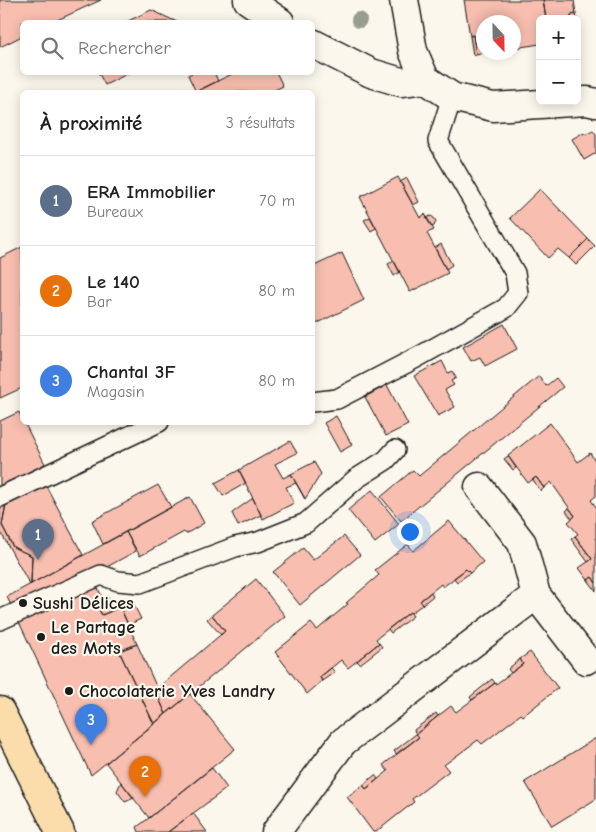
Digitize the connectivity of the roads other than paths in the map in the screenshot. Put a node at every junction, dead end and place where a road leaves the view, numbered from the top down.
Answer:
1 (248, 0) edge
2 (404, 0) edge
3 (277, 20) edge
4 (315, 45) edge
5 (425, 79) junction
6 (593, 96) edge
7 (452, 97) junction
8 (315, 402) edge
9 (153, 425) edge
10 (396, 450) dead end
11 (479, 487) dead end
12 (0, 497) edge
13 (536, 595) junction
14 (0, 620) edge
15 (586, 660) dead end
16 (0, 711) edge
17 (60, 832) edge
18 (276, 832) edge

1 - 3 street
2 - 5 street
4 - 5 street
5 - 7 street
6 - 7 street
7 - 8 lane
9 - 12 lane
10 - 14 lane
11 - 13 street
13 - 15 street
13 - 18 street
16 - 17 main road

